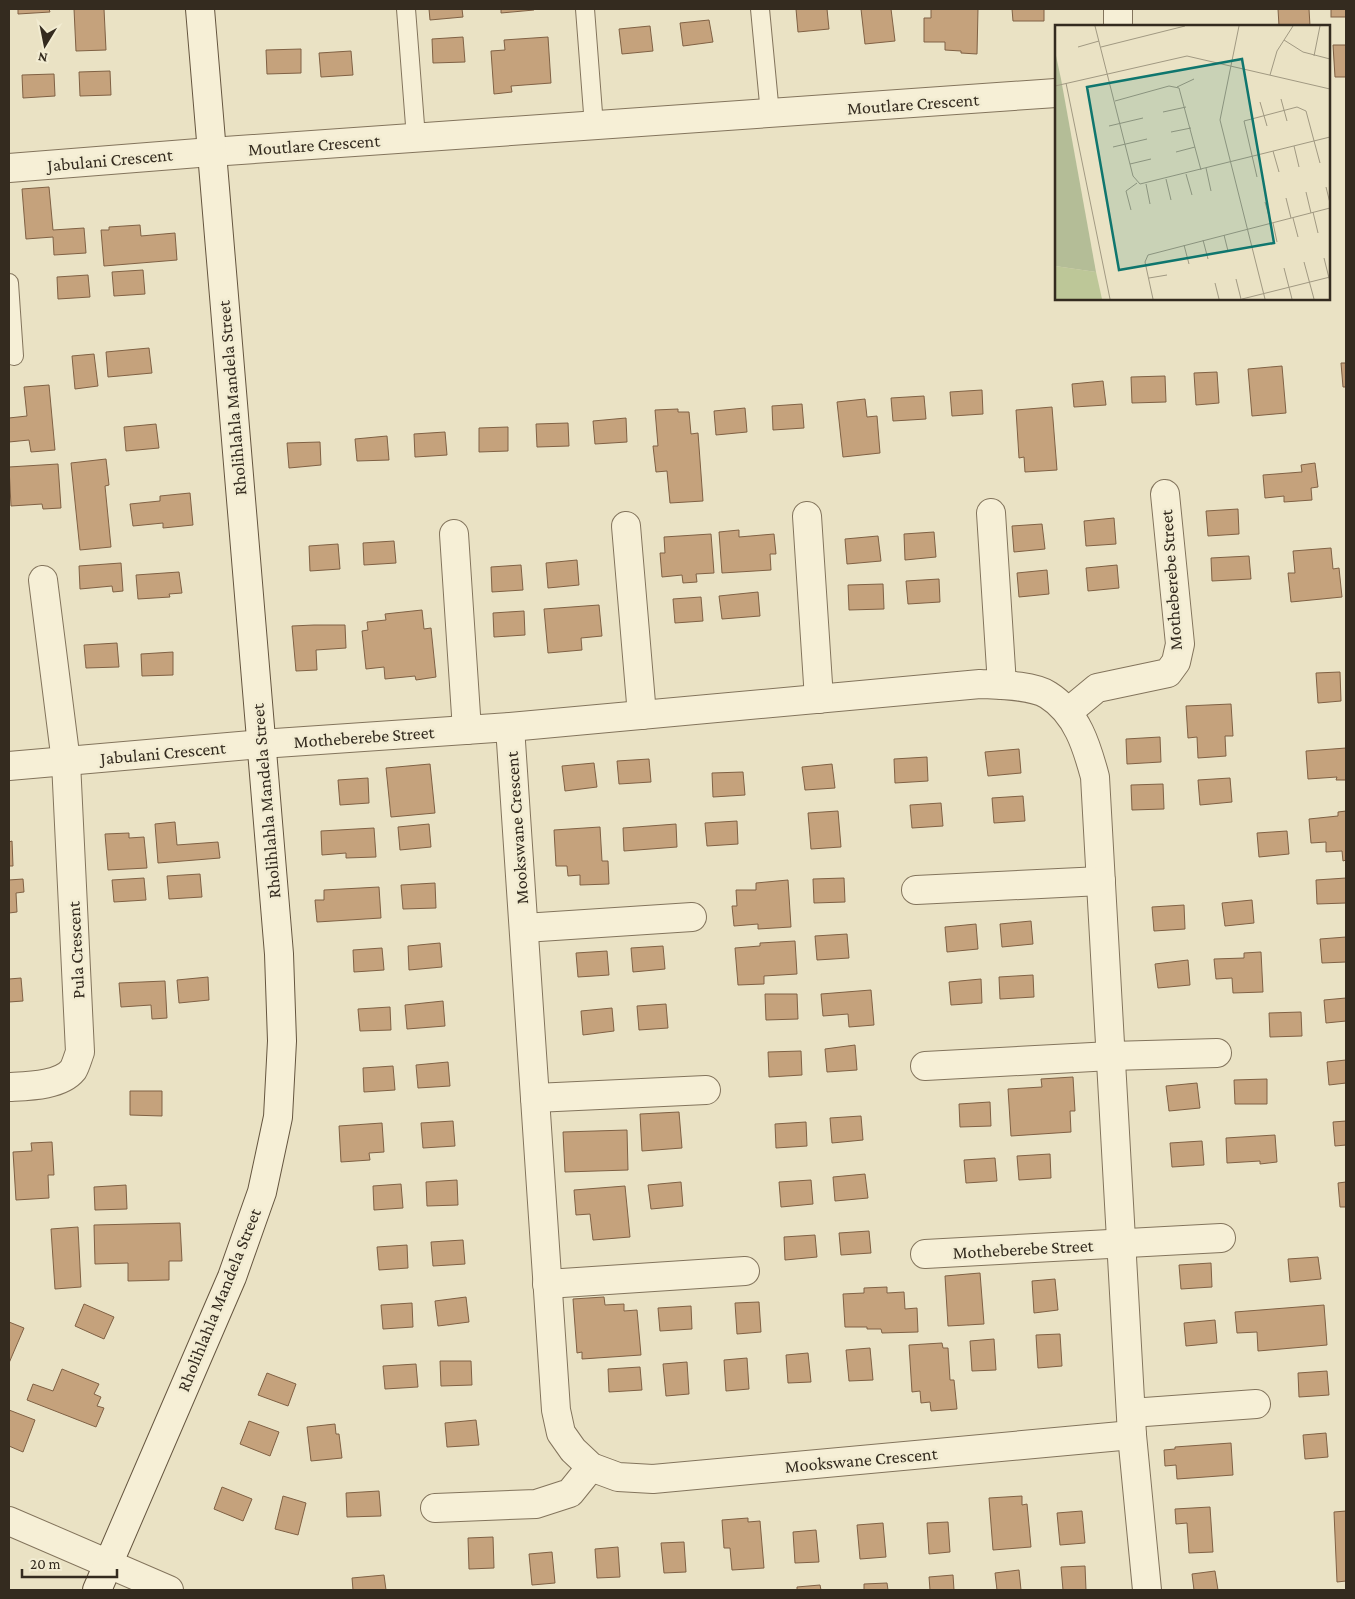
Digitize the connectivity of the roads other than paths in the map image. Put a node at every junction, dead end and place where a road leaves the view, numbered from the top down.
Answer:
1 (200, 9) edge
2 (406, 9) edge
3 (585, 9) edge
4 (760, 9) edge
5 (1118, 9) edge
6 (1118, 25) edge
7 (1055, 93) edge
8 (770, 114) junction
9 (594, 126) junction
10 (416, 138) junction
11 (211, 152) junction
12 (9, 168) edge
13 (9, 282) edge
14 (14, 356) dead end
15 (1165, 494) dead end
16 (991, 513) dead end
17 (807, 516) dead end
18 (626, 526) dead end
19 (454, 534) dead end
20 (43, 580) dead end
21 (1002, 685) junction
22 (819, 699) junction
23 (1068, 712) junction
24 (642, 715) junction
25 (510, 727) junction
26 (467, 730) junction
27 (261, 744) junction
28 (66, 762) junction
29 (9, 766) edge
30 (1101, 881) junction
31 (916, 890) dead end
32 (692, 917) dead end
33 (524, 928) junction
34 (1217, 1053) dead end
35 (1111, 1056) junction
36 (925, 1066) dead end
37 (9, 1087) edge
38 (706, 1090) dead end
39 (535, 1098) junction
40 (1221, 1238) dead end
41 (1121, 1244) junction
42 (925, 1254) dead end
43 (745, 1271) dead end
44 (547, 1284) junction
45 (1256, 1404) dead end
46 (1131, 1424) junction
47 (591, 1467) junction
48 (435, 1508) dead end
49 (9, 1521) edge
50 (108, 1563) junction
51 (97, 1590) edge
52 (169, 1590) edge
53 (1147, 1590) edge

1 - 11 street, Rholihlahla Mandela Street
2 - 10 lane
3 - 9 lane
4 - 8 lane
5 - 6 street
7 - 8 street, Moutlare Crescent
8 - 9 street, Moutlare Crescent
9 - 10 street, Moutlare Crescent
10 - 11 street, Moutlare Crescent
11 - 12 street, Jabulani Crescent
11 - 27 street, Rholihlahla Mandela Street
13 - 14 lane
15 - 23 street, Motheberebe Street
16 - 21 street
17 - 22 street
18 - 24 street
19 - 26 street
20 - 28 street
21 - 22 street, Motheberebe Street
21 - 23 street, Motheberebe Street
22 - 24 street, Motheberebe Street
23 - 30 street, Motheberebe Street
24 - 25 street, Motheberebe Street
25 - 26 street, Motheberebe Street
25 - 33 street, Mookswane Crescent
26 - 27 street, Motheberebe Street
27 - 28 street, Jabulani Crescent
27 - 50 street, Rholihlahla Mandela Street
28 - 29 street, Jabulani Crescent
28 - 37 street, Pula Crescent
30 - 31 street
30 - 35 street, Motheberebe Street
32 - 33 street, Mookswane Crescent
33 - 39 street, Mookswane Crescent
34 - 35 street
35 - 36 street
35 - 41 street, Motheberebe Street
38 - 39 street
39 - 44 street, Mookswane Crescent
40 - 41 street, Motheberebe Street
41 - 42 street, Motheberebe Street
41 - 46 street, Motheberebe Street
43 - 44 street
44 - 47 street, Mookswane Crescent
45 - 46 street
46 - 47 street, Mookswane Crescent
46 - 53 street, Motheberebe Street
47 - 48 street
49 - 50 street
50 - 51 street, Rholihlahla Mandela Street
50 - 52 street

